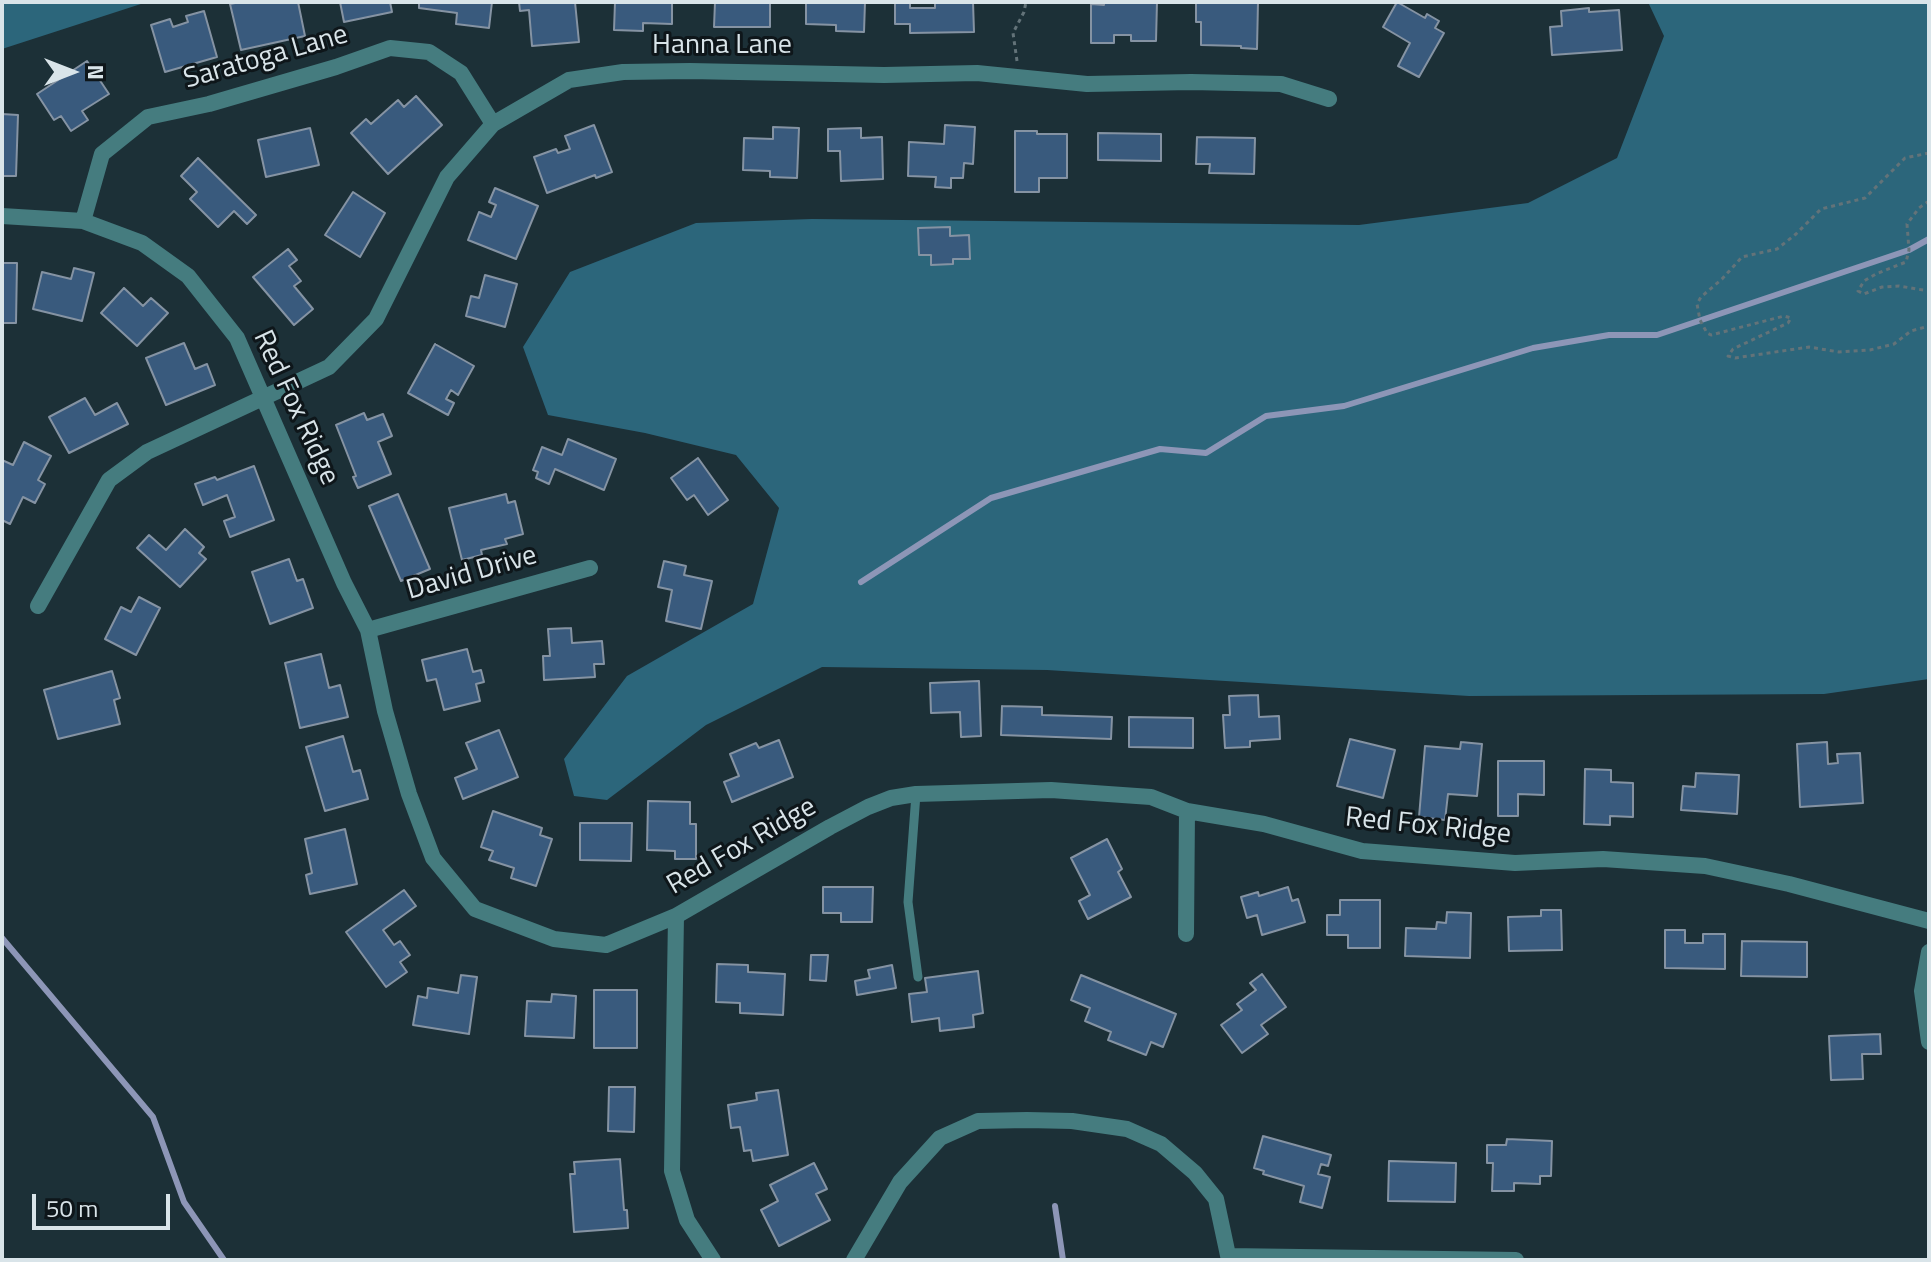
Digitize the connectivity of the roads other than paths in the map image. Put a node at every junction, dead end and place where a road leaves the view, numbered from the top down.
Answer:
1 (1329, 99) dead end
2 (493, 124) junction
3 (2, 216) edge
4 (83, 221) junction
5 (265, 399) junction
6 (590, 568) dead end
7 (38, 606) dead end
8 (368, 630) junction
9 (916, 794) junction
10 (1187, 811) junction
11 (676, 916) junction
12 (1929, 921) edge
13 (1186, 934) dead end
14 (1929, 952) edge
15 (918, 977) dead end
16 (1929, 1042) edge
17 (1228, 1258) edge
18 (713, 1260) edge
19 (854, 1260) edge
20 (1516, 1260) edge

1 - 2 street, Hanna Lane
2 - 4 street, Saratoga Lane
2 - 5 street, Hanna Lane
3 - 4 street, Red Fox Ridge
4 - 5 street, Red Fox Ridge
5 - 7 street, Hanna Lane
5 - 8 street, Red Fox Ridge
6 - 8 street, David Drive
8 - 11 street, Red Fox Ridge
9 - 10 street, Red Fox Ridge
9 - 11 street, Red Fox Ridge
9 - 15 lane
10 - 12 street, Red Fox Ridge
10 - 13 street
11 - 18 street
14 - 16 street
17 - 19 street
17 - 20 street

